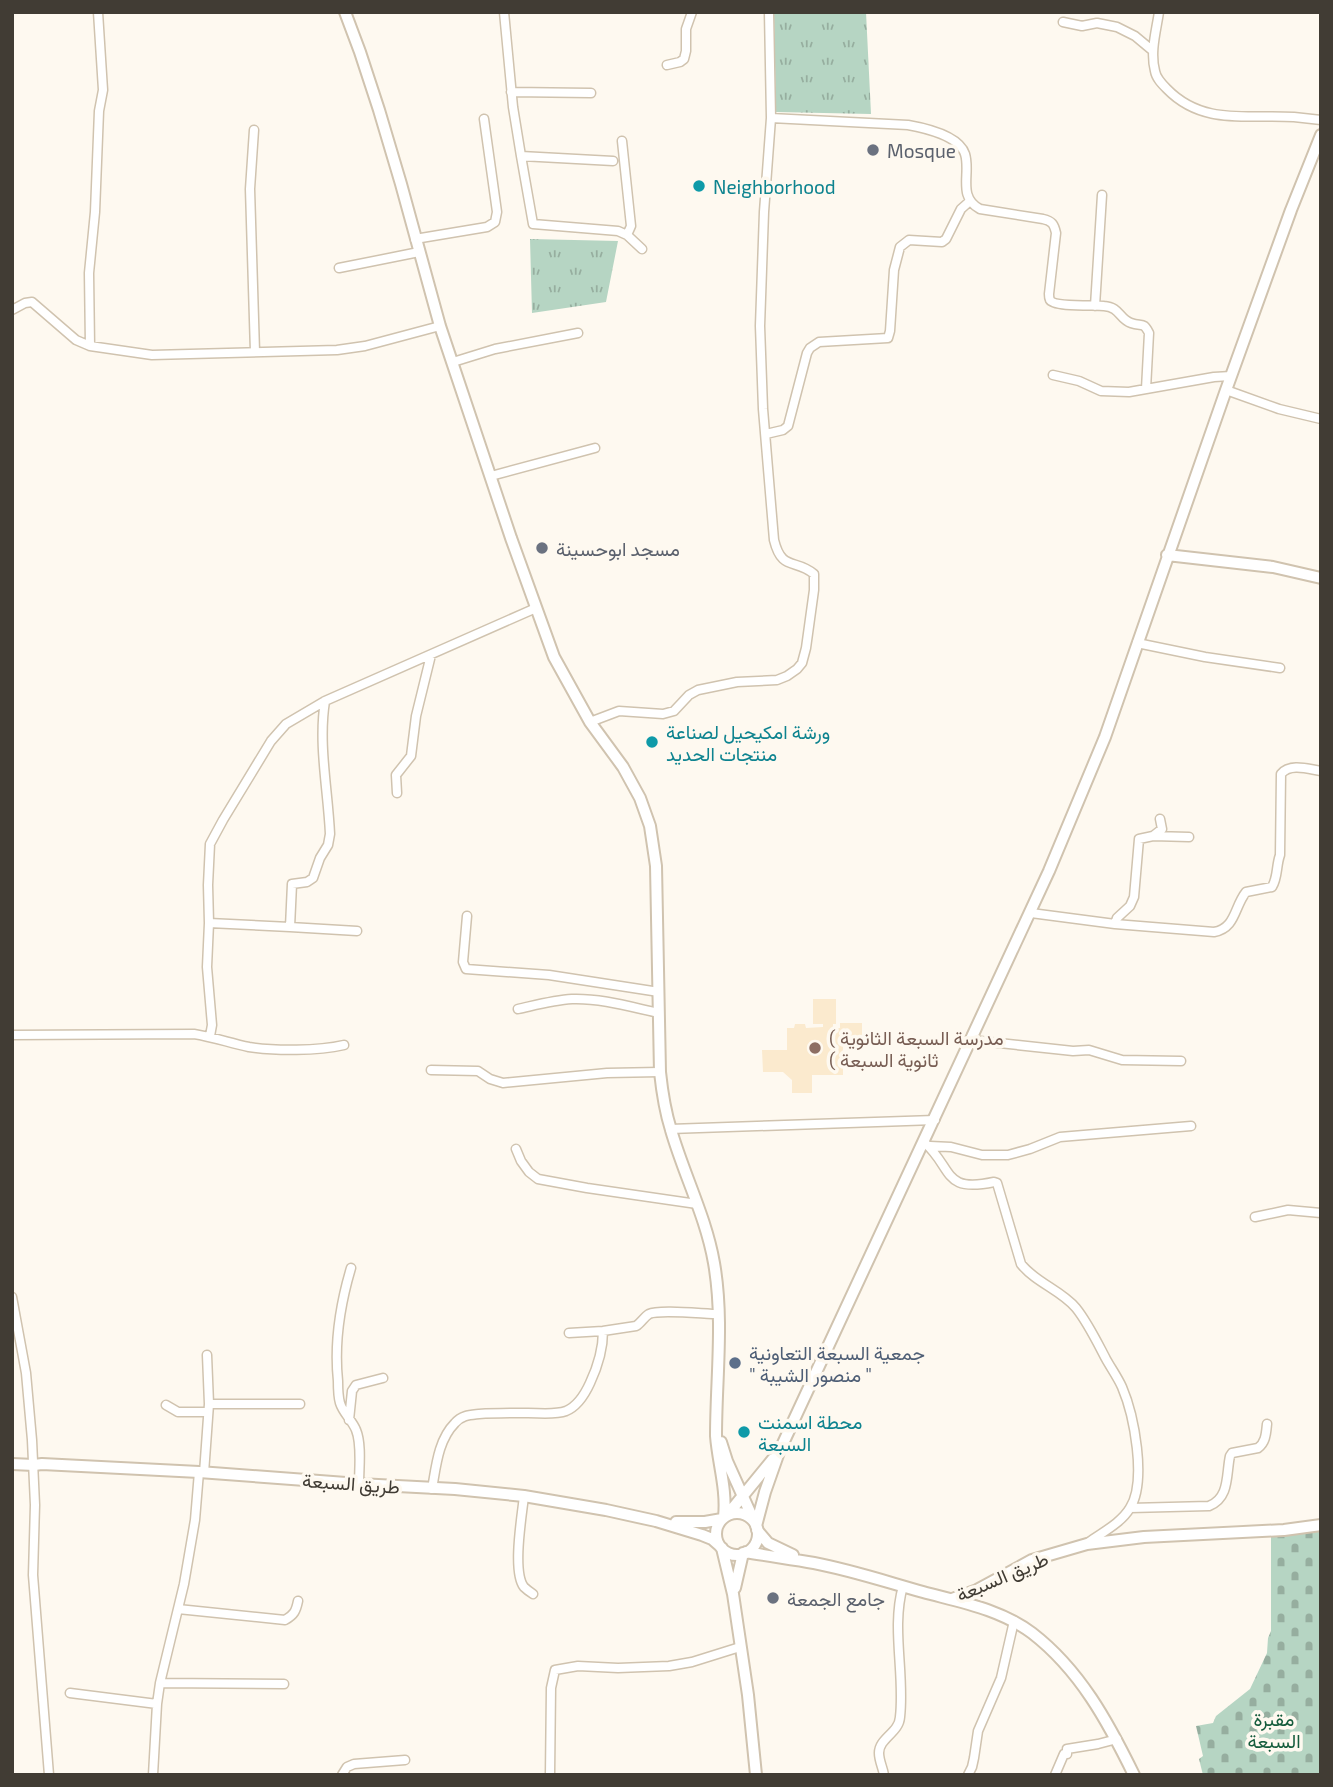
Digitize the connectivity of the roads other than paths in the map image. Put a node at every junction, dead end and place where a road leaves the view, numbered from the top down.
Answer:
1 (98, 12) edge
2 (345, 12) edge
3 (503, 12) edge
4 (692, 12) edge
5 (769, 12) edge
6 (1159, 12) edge
7 (1063, 22) dead end
8 (1153, 51) junction
9 (667, 65) dead end
10 (511, 92) junction
11 (591, 93) dead end
12 (771, 118) junction
13 (484, 119) dead end
14 (1321, 120) edge
15 (254, 130) dead end
16 (1321, 135) edge
17 (622, 141) dead end
18 (520, 156) junction
19 (613, 161) dead end
20 (1102, 195) dead end
21 (970, 201) junction
22 (627, 235) junction
23 (415, 239) junction
24 (642, 249) dead end
25 (419, 252) junction
26 (339, 268) dead end
27 (1095, 306) junction
28 (12, 310) edge
29 (440, 326) junction
30 (578, 333) dead end
31 (90, 346) junction
32 (255, 352) junction
33 (453, 362) junction
34 (1053, 375) dead end
35 (1231, 376) junction
36 (1146, 389) junction
37 (1226, 390) junction
38 (1321, 419) edge
39 (766, 434) junction
40 (595, 448) dead end
41 (491, 476) junction
42 (1167, 555) junction
43 (1321, 578) edge
44 (536, 608) junction
45 (1137, 643) junction
46 (431, 655) junction
47 (1280, 668) dead end
48 (325, 701) junction
49 (590, 722) junction
50 (1321, 771) edge
51 (397, 793) dead end
52 (1160, 819) dead end
53 (1153, 836) junction
54 (1189, 837) dead end
55 (1031, 913) junction
56 (467, 916) dead end
57 (209, 923) junction
58 (1115, 924) junction
59 (290, 927) junction
60 (357, 932) dead end
61 (659, 992) junction
62 (518, 1009) dead end
63 (659, 1013) junction
64 (12, 1035) edge
65 (210, 1036) junction
66 (971, 1040) junction
67 (344, 1045) dead end
68 (1181, 1061) dead end
69 (431, 1070) dead end
70 (660, 1072) junction
71 (935, 1120) junction
72 (1191, 1126) dead end
73 (670, 1129) junction
74 (927, 1144) junction
75 (516, 1149) dead end
76 (697, 1204) junction
77 (1321, 1213) edge
78 (1255, 1217) dead end
79 (351, 1268) dead end
80 (12, 1297) edge
81 (719, 1314) junction
82 (603, 1331) junction
83 (569, 1333) dead end
84 (207, 1355) dead end
85 (383, 1378) dead end
86 (300, 1404) dead end
87 (166, 1405) dead end
88 (209, 1408) junction
89 (349, 1420) junction
90 (1267, 1423) dead end
91 (716, 1424) junction
92 (779, 1452) junction
93 (12, 1458) edge
94 (37, 1463) junction
95 (12, 1464) edge
96 (202, 1472) junction
97 (359, 1484) junction
98 (432, 1489) junction
99 (524, 1496) junction
100 (743, 1496) junction
101 (1130, 1508) junction
102 (724, 1517) junction
103 (656, 1521) junction
104 (1321, 1525) edge
105 (756, 1527) junction
106 (1087, 1544) junction
107 (721, 1547) junction
108 (744, 1553) junction
109 (812, 1563) junction
110 (903, 1586) junction
111 (533, 1594) dead end
112 (733, 1594) junction
113 (952, 1599) junction
114 (298, 1601) dead end
115 (178, 1609) junction
116 (1014, 1621) junction
117 (740, 1647) junction
118 (160, 1683) junction
119 (285, 1684) dead end
120 (70, 1693) dead end
121 (157, 1704) junction
122 (1117, 1739) junction
123 (405, 1760) dead end
124 (50, 1775) edge
125 (153, 1775) edge
126 (342, 1775) edge
127 (550, 1775) edge
128 (756, 1775) edge
129 (884, 1775) edge
130 (968, 1775) edge
131 (1055, 1775) edge
132 (1134, 1775) edge

1 - 31 street
2 - 23 street
3 - 10 street
4 - 9 street
5 - 12 street
6 - 8 street
7 - 8 street
8 - 14 street
10 - 11 street
10 - 18 street
12 - 21 street
12 - 39 street
13 - 23 street
15 - 32 street
16 - 35 street
17 - 22 street
18 - 19 street
18 - 22 street
20 - 27 street
21 - 27 street
21 - 39 street
22 - 24 street
23 - 25 street
25 - 26 street
25 - 29 street
27 - 36 street
28 - 31 street
29 - 32 street
29 - 33 street
30 - 33 street
31 - 32 street
33 - 41 street
34 - 36 street
35 - 36 street
35 - 37 street
37 - 38 street
37 - 42 street
39 - 49 street
40 - 41 street
41 - 44 street
42 - 43 street
42 - 45 street
44 - 46 street
44 - 49 street
45 - 47 street
45 - 55 street
46 - 48 street
46 - 51 street
48 - 57 street
48 - 59 street
49 - 61 street
50 - 58 street
52 - 53 street
53 - 54 street
53 - 58 street
55 - 58 street
55 - 66 street
56 - 61 street
57 - 59 street
57 - 65 street
59 - 60 street
61 - 63 street
62 - 63 street
63 - 70 street
64 - 65 street
65 - 67 street
66 - 68 street
66 - 71 street
69 - 70 street
70 - 73 street
71 - 73 street
71 - 74 street
72 - 74 street
73 - 76 street
74 - 92 street
74 - 101 street
75 - 76 street
76 - 81 street
77 - 78 street
79 - 89 street
80 - 94 street
81 - 82 street
81 - 91 street
82 - 83 street
82 - 98 street
84 - 88 street
85 - 89 street
86 - 88 street
87 - 88 street
88 - 96 street
89 - 97 street
90 - 101 street
91 - 100 street
91 - 102 street
92 - 100 street
92 - 105 street
93 - 94 street
94 - 95 street
94 - 96 street, طريق السبعة
94 - 124 street
96 - 97 street, طريق السبعة
96 - 115 street
97 - 98 street, طريق السبعة
98 - 99 street, طريق السبعة
99 - 103 street, طريق السبعة
99 - 111 street
100 - 102 street
100 - 105 street
101 - 106 street
102 - 103 street
102 - 105 street
102 - 107 street
103 - 107 street
104 - 106 street, طريق السبعة
105 - 108 street
105 - 109 street, طريق السبعة
106 - 113 street, طريق السبعة
107 - 108 street
107 - 112 street
108 - 109 street, طريق السبعة
108 - 112 street
109 - 110 street, طريق السبعة
110 - 113 street, طريق السبعة
110 - 129 street
112 - 117 street
113 - 116 street
114 - 115 street
115 - 118 street
116 - 122 street
116 - 130 street
117 - 127 street
117 - 128 street
118 - 119 street
118 - 121 street
120 - 121 street
121 - 125 street
122 - 131 street
122 - 132 street
123 - 126 street

